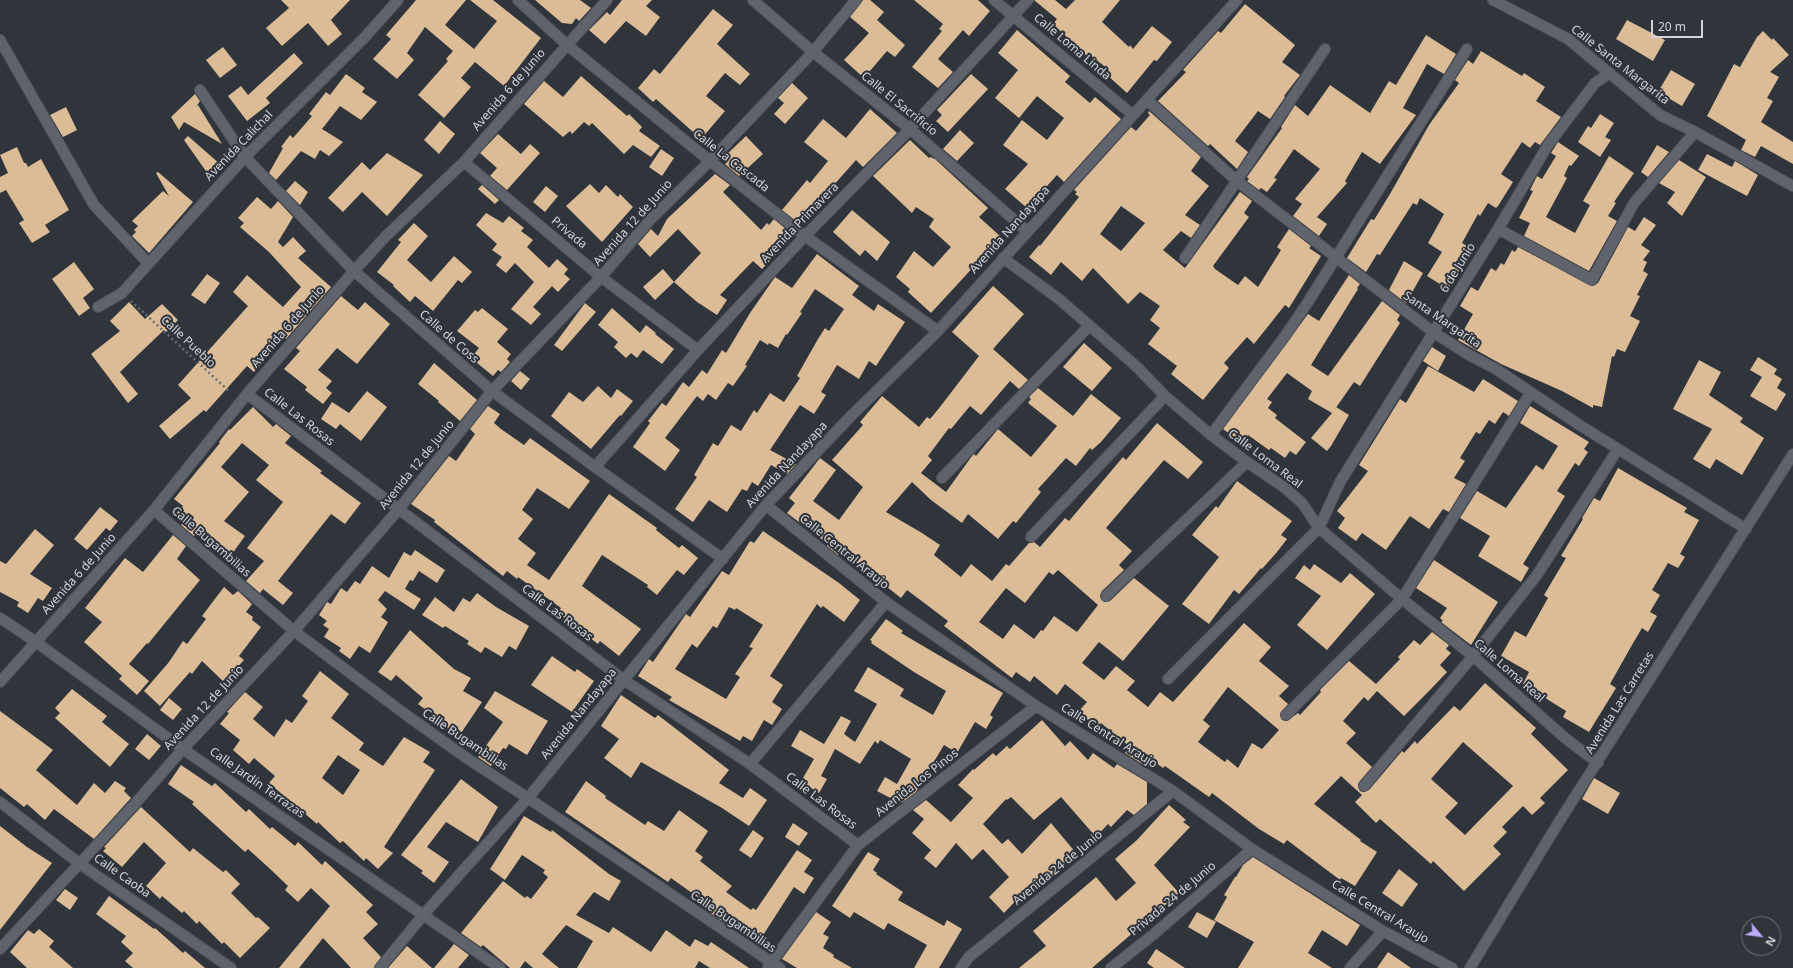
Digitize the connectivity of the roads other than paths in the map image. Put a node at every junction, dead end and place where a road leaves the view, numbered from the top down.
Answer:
1 (398, 0) edge
2 (518, 0) edge
3 (607, 0) edge
4 (753, 0) edge
5 (856, 0) edge
6 (994, 0) edge
7 (1028, 0) edge
8 (1237, 0) edge
9 (1493, 0) edge
10 (1014, 15) junction
11 (0, 40) edge
12 (566, 44) junction
13 (1325, 49) dead end
14 (1467, 49) dead end
15 (813, 52) junction
16 (1610, 73) junction
17 (200, 90) dead end
18 (1147, 100) junction
19 (1133, 115) junction
20 (910, 128) junction
21 (1695, 132) junction
22 (245, 157) junction
23 (710, 161) junction
24 (464, 162) junction
25 (1237, 181) junction
26 (1793, 186) edge
27 (1498, 229) junction
28 (1027, 231) junction
29 (805, 236) junction
30 (1003, 258) junction
31 (1185, 258) dead end
32 (1336, 259) junction
33 (148, 263) junction
34 (354, 271) junction
35 (601, 277) junction
36 (98, 308) dead end
37 (1089, 326) junction
38 (938, 331) junction
39 (1433, 332) junction
40 (698, 350) junction
41 (492, 391) junction
42 (1531, 392) junction
43 (247, 394) junction
44 (1165, 396) junction
45 (1211, 435) junction
46 (1618, 449) junction
47 (1793, 454) edge
48 (1247, 462) junction
49 (595, 467) junction
50 (942, 478) dead end
51 (766, 505) junction
52 (154, 510) junction
53 (398, 510) junction
54 (1319, 528) junction
55 (1746, 529) junction
56 (1031, 537) dead end
57 (723, 558) junction
58 (1106, 596) dead end
59 (1402, 599) junction
60 (886, 602) junction
61 (0, 618) edge
62 (294, 631) junction
63 (36, 642) junction
64 (1473, 656) junction
65 (1168, 679) dead end
66 (624, 680) junction
67 (0, 682) edge
68 (1036, 706) junction
69 (1286, 715) dead end
70 (183, 748) junction
71 (1598, 763) junction
72 (750, 764) junction
73 (1364, 786) dead end
74 (1174, 791) junction
75 (528, 798) junction
76 (0, 802) edge
77 (858, 845) junction
78 (1252, 849) junction
79 (80, 864) junction
80 (424, 914) junction
81 (1383, 931) junction
82 (0, 949) edge
83 (773, 966) edge
84 (231, 968) edge
85 (380, 968) edge
86 (500, 968) edge
87 (961, 968) edge
88 (1111, 968) edge
89 (1350, 968) edge
90 (1452, 968) edge
91 (1470, 968) edge

1 - 22 street, Avenida Calichal
2 - 12 street, Calle La Cascada
3 - 12 street, Avenida 6 de Junio
4 - 15 street, Calle El Sacrificio
5 - 15 street, Avenida 12 de Junio
6 - 10 street, Calle Loma Linda
7 - 10 street, Avenida Primavera
8 - 18 street, Avenida Nandayapa
9 - 16 street, Calle Santa Margarita
10 - 19 street, Calle Loma Linda
10 - 20 street, Avenida Primavera
11 - 33 street
12 - 23 street, Calle La Cascada
12 - 24 street, Avenida 6 de Junio
13 - 25 street
14 - 32 street
15 - 20 street, Calle El Sacrificio
15 - 23 street, Avenida 12 de Junio
16 - 21 street, Calle Santa Margarita
16 - 27 street, 6 de Junio
17 - 22 street, Calle de Coss
18 - 19 street, Avenida Nandayapa
18 - 25 street, Santa Margarita
19 - 28 street, Avenida Nandayapa
20 - 28 street, Calle El Sacrificio
20 - 29 street, Avenida Primavera
21 - 26 street, Calle Santa Margarita
21 - 27 street
22 - 33 street, Avenida Calichal
22 - 34 street, Calle de Coss
23 - 29 street, Calle La Cascada
23 - 35 street, Avenida 12 de Junio
24 - 34 street, Avenida 6 de Junio
24 - 35 street, Privada
25 - 31 street
25 - 32 street, Santa Margarita
27 - 39 street, 6 de Junio
28 - 30 street, Avenida Nandayapa
29 - 38 street, Calle La Cascada
29 - 40 street, Avenida Primavera
30 - 37 street, Calle Loma Real
30 - 38 street, Avenida Nandayapa
32 - 39 street, Santa Margarita
32 - 45 street
33 - 36 street, Avenida Calichal
34 - 41 street, Calle de Coss
34 - 43 street, Avenida 6 de Junio
35 - 40 street, Privada
35 - 41 street, Avenida 12 de Junio
37 - 44 street, Calle Loma Real
37 - 50 street
38 - 51 street, Avenida Nandayapa
39 - 42 street, Santa Margarita
39 - 54 street, 6 de Junio
40 - 49 street, Avenida Primavera
41 - 49 street, Calle de Coss
41 - 53 street, Avenida 12 de Junio
42 - 46 street, Santa Margarita
42 - 59 street
43 - 52 street, Avenida 6 de Junio
43 - 53 street, Calle Las Rosas
44 - 45 street, Calle Loma Real
44 - 56 street
45 - 48 street, Calle Loma Real
46 - 55 street, Santa Margarita
46 - 64 street
47 - 55 street, Avenida Las Carretas
48 - 54 street, Calle Loma Real
48 - 58 street
49 - 57 street, Calle de Coss
51 - 57 street, Avenida Nandayapa
51 - 60 street, Calle Central Araujo
52 - 62 street, Calle Bugambilias
52 - 63 street, Avenida 6 de Junio
53 - 62 street, Avenida 12 de Junio
53 - 66 street, Calle Las Rosas
54 - 59 street, Calle Loma Real
54 - 65 street
55 - 71 street, Avenida Las Carretas
57 - 66 street, Avenida Nandayapa
59 - 64 street, Calle Loma Real
59 - 69 street
60 - 68 street, Calle Central Araujo
60 - 72 street
61 - 63 street, Calle Jardín Terrazas
62 - 70 street, Avenida 12 de Junio
62 - 75 street, Calle Bugambilias
63 - 67 street, Avenida 6 de Junio
63 - 70 street, Calle Jardín Terrazas
64 - 71 street, Calle Loma Real
64 - 73 street
66 - 72 street, Calle Las Rosas
66 - 75 street, Avenida Nandayapa
68 - 74 street, Calle Central Araujo
68 - 77 street, Avenida Los Pinos
70 - 79 street, Avenida 12 de Junio
70 - 80 street, Calle Jardín Terrazas
71 - 91 street, Avenida Las Carretas
72 - 77 street, Calle Las Rosas
74 - 78 street, Calle Central Araujo
74 - 87 street, Avenida 24 de Junio
75 - 80 street, Avenida Nandayapa
75 - 83 street, Calle Bugambilias
76 - 79 street, Calle Caoba
77 - 83 street, Avenida Los Pinos
78 - 81 street, Calle Central Araujo
78 - 88 street, Privada 24 de Junio
79 - 82 street, Avenida 12 de Junio
79 - 84 street, Calle Caoba
80 - 85 street, Avenida Nandayapa
80 - 86 street, Calle Jardín Terrazas
81 - 89 street
81 - 90 street, Calle Central Araujo

